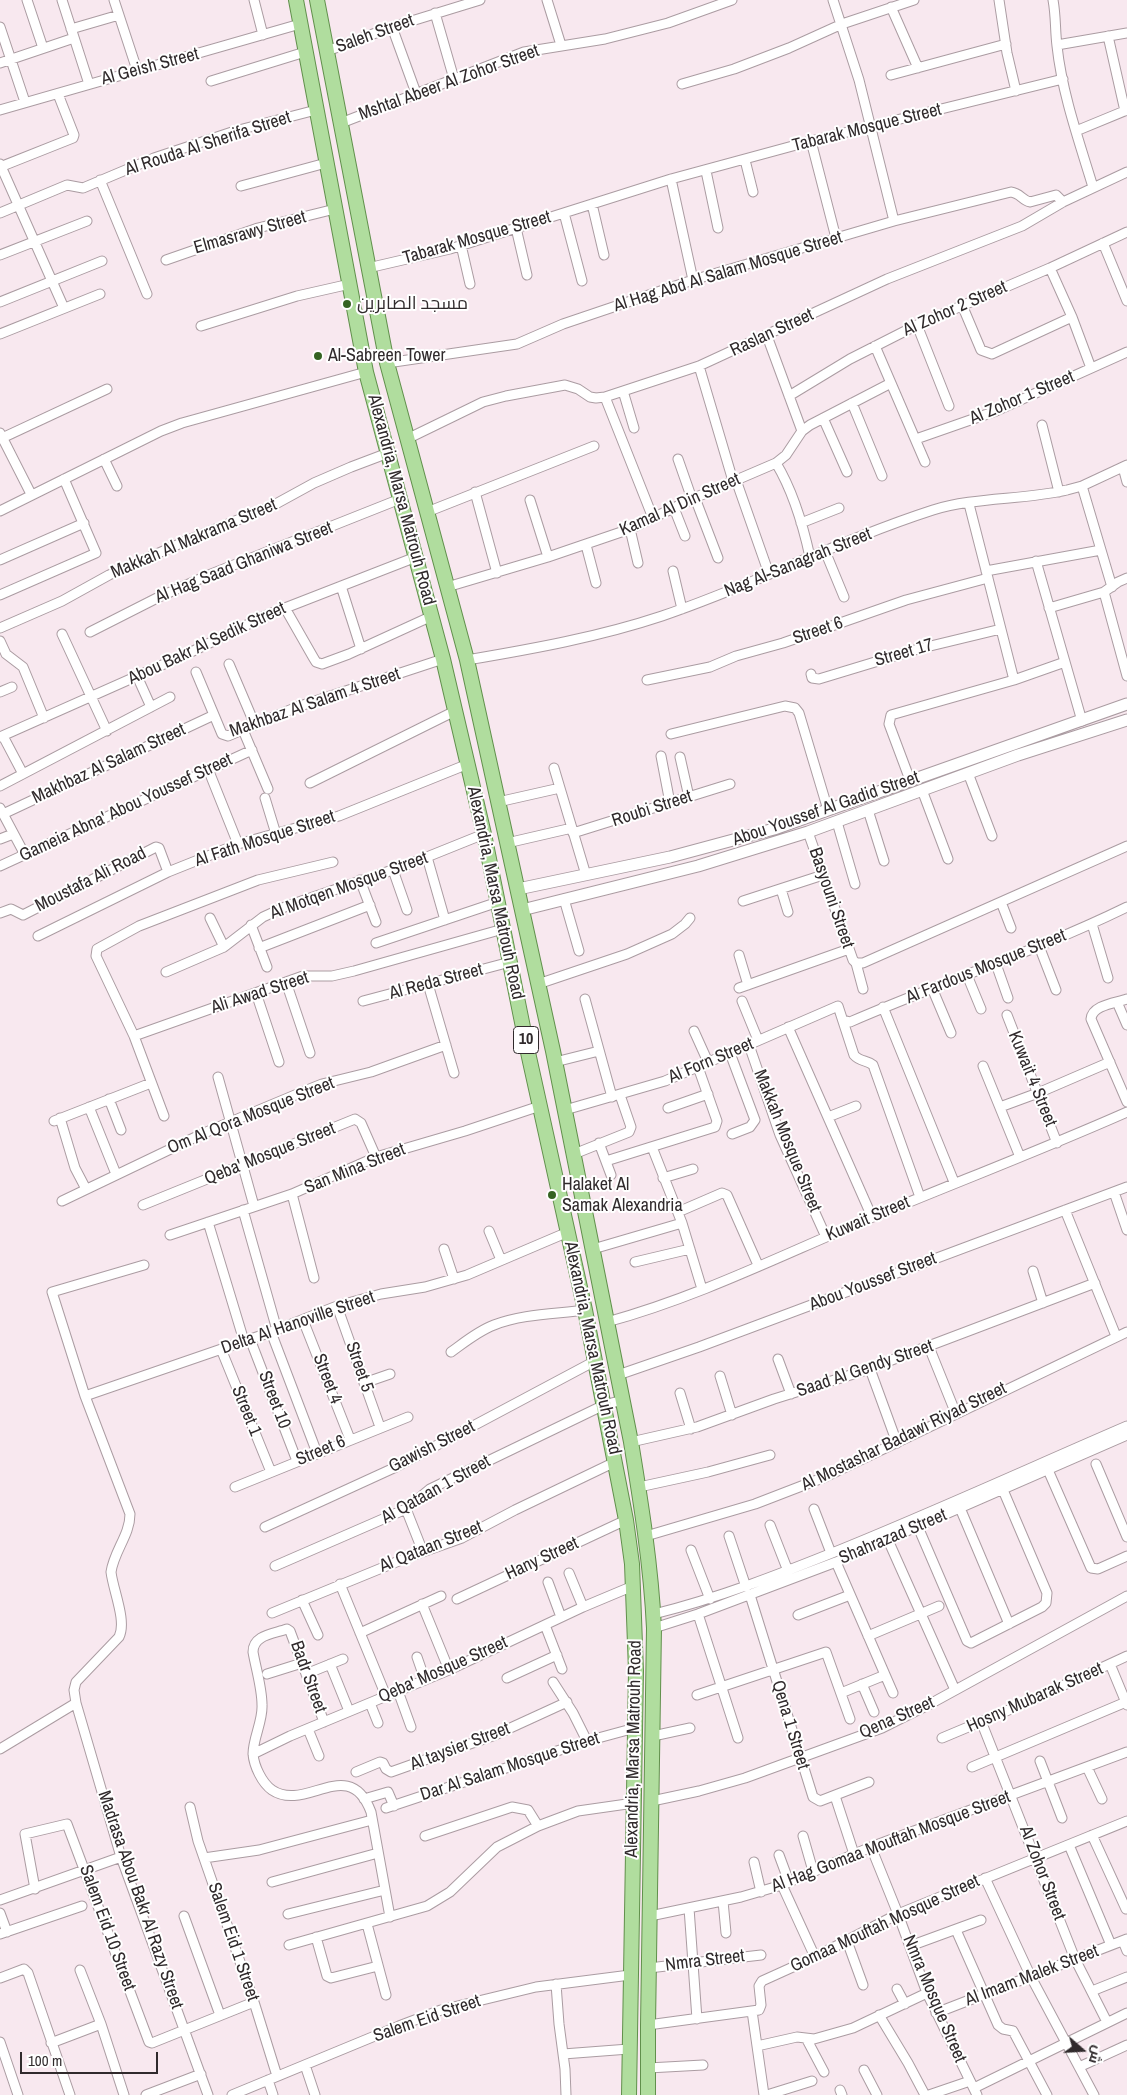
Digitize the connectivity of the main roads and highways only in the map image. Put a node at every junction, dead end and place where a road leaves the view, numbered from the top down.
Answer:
1 (296, 0) edge
2 (317, 0) edge
3 (361, 230) junction
4 (340, 235) junction
5 (457, 717) junction
6 (480, 717) junction
7 (554, 1056) junction
8 (529, 1057) junction
9 (628, 2095) edge
10 (648, 2095) edge

1 - 4 main road, Alexandria, Marsa Matrouh Road / 10
2 - 3 main road, Alexandria, Marsa Matrouh Road / 10
3 - 4 main road
3 - 6 main road, Alexandria, Marsa Matrouh Road / 10
4 - 5 main road, Alexandria, Marsa Matrouh Road / 10
5 - 6 main road
5 - 8 main road, Alexandria, Marsa Matrouh Road / 10
6 - 7 main road, Alexandria, Marsa Matrouh Road / 10
7 - 8 main road
7 - 10 main road, Alexandria, Marsa Matrouh Road / 10
8 - 9 main road, Alexandria, Marsa Matrouh Road / 10

